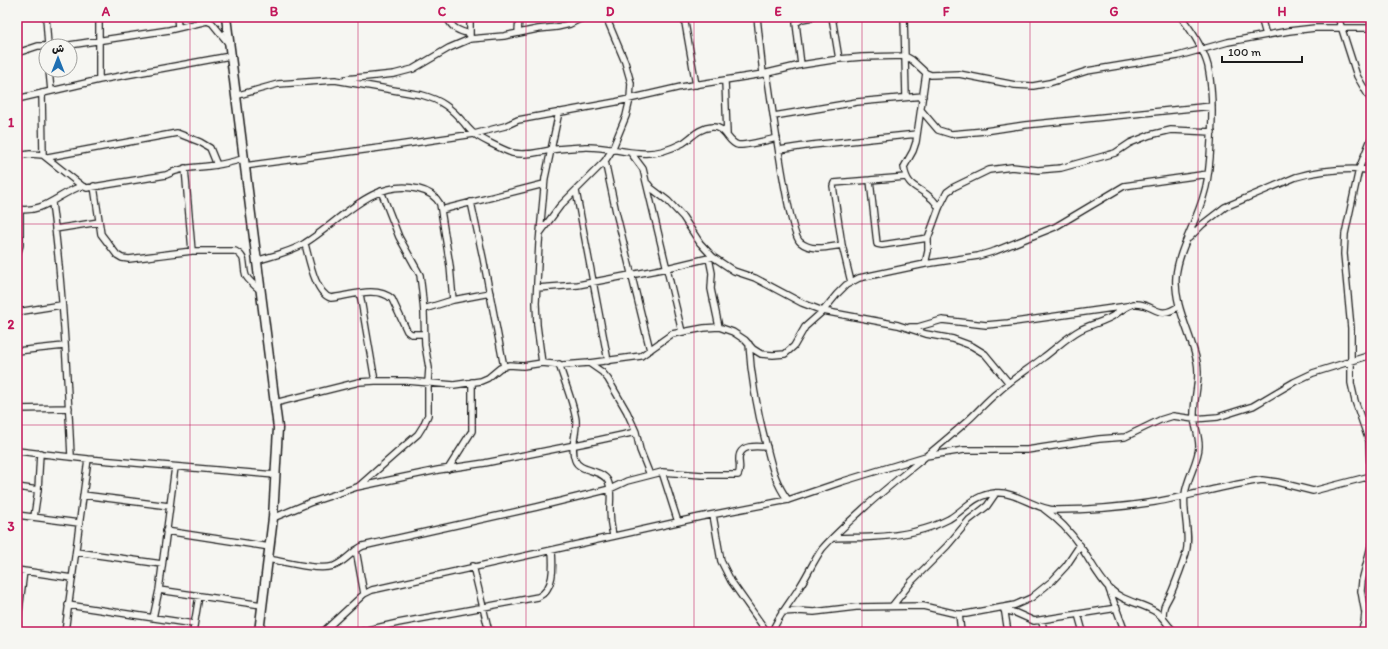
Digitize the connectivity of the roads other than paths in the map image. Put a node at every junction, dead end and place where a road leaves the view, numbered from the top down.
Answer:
1 (46, 17) edge
2 (99, 17) edge
3 (176, 17) edge
4 (226, 17) edge
5 (447, 17) edge
6 (470, 17) edge
7 (519, 17) edge
8 (592, 17) edge
9 (606, 17) edge
10 (684, 17) edge
11 (757, 17) edge
12 (813, 17) edge
13 (832, 17) edge
14 (904, 17) edge
15 (1181, 17) edge
16 (1261, 17) edge
17 (1339, 18) edge
18 (178, 27) junction
19 (1342, 28) junction
20 (1371, 28) edge
21 (518, 33) junction
22 (1266, 35) junction
23 (470, 37) junction
24 (47, 38) edge
25 (98, 41) junction
26 (78, 44) edge
27 (229, 44) junction
28 (38, 46) edge
29 (1202, 49) junction
30 (17, 53) edge
31 (230, 56) junction
32 (905, 56) junction
33 (839, 59) junction
34 (801, 65) junction
35 (926, 73) junction
36 (765, 74) junction
37 (50, 78) edge
38 (99, 80) junction
39 (335, 80) junction
40 (725, 81) junction
41 (696, 85) junction
42 (51, 91) junction
43 (42, 93) junction
44 (235, 96) junction
45 (923, 96) junction
46 (906, 97) junction
47 (17, 99) edge
48 (630, 99) junction
49 (1371, 100) edge
50 (1212, 106) junction
51 (921, 110) junction
52 (559, 112) junction
53 (774, 116) junction
54 (1212, 132) junction
55 (474, 134) junction
56 (727, 134) junction
57 (917, 134) junction
58 (777, 138) junction
59 (1371, 139) edge
60 (551, 150) junction
61 (612, 150) junction
62 (779, 150) junction
63 (631, 153) junction
64 (17, 156) edge
65 (46, 156) junction
66 (605, 160) junction
67 (243, 162) junction
68 (217, 165) junction
69 (185, 168) junction
70 (1359, 169) junction
71 (1371, 170) edge
72 (1208, 174) junction
73 (906, 177) junction
74 (870, 180) junction
75 (544, 184) junction
76 (648, 184) junction
77 (82, 186) junction
78 (94, 186) junction
79 (381, 191) junction
80 (576, 191) junction
81 (471, 202) junction
82 (52, 203) junction
83 (939, 208) junction
84 (19, 209) edge
85 (441, 210) junction
86 (99, 222) junction
87 (55, 229) junction
88 (539, 234) junction
89 (928, 238) junction
90 (1188, 240) junction
91 (305, 244) junction
92 (842, 245) junction
93 (192, 251) junction
94 (17, 255) edge
95 (711, 257) junction
96 (256, 261) junction
97 (925, 264) junction
98 (667, 268) junction
99 (632, 274) junction
100 (594, 282) junction
101 (852, 282) junction
102 (537, 288) junction
103 (260, 290) junction
104 (360, 294) junction
105 (490, 294) junction
106 (453, 300) junction
107 (61, 305) junction
108 (1128, 306) junction
109 (1179, 306) junction
110 (424, 309) junction
111 (823, 311) junction
112 (17, 312) edge
113 (719, 327) junction
114 (904, 327) junction
115 (682, 332) junction
116 (424, 334) junction
117 (749, 344) junction
118 (64, 346) junction
119 (650, 350) junction
120 (17, 351) edge
121 (1371, 355) edge
122 (608, 361) junction
123 (1350, 361) junction
124 (542, 363) junction
125 (589, 363) junction
126 (559, 364) junction
127 (504, 367) junction
128 (375, 381) junction
129 (428, 382) junction
130 (472, 382) junction
131 (1009, 383) junction
132 (275, 403) junction
133 (68, 408) junction
134 (17, 409) edge
135 (1194, 419) junction
136 (636, 432) junction
137 (573, 446) junction
138 (767, 447) junction
139 (17, 451) edge
140 (40, 453) junction
141 (71, 456) junction
142 (926, 456) junction
143 (88, 459) junction
144 (175, 467) junction
145 (448, 469) junction
146 (662, 472) junction
147 (275, 475) junction
148 (650, 475) junction
149 (1371, 476) edge
150 (1371, 483) edge
151 (17, 487) edge
152 (358, 488) junction
153 (610, 489) junction
154 (38, 490) junction
155 (996, 493) junction
156 (83, 495) junction
157 (1184, 496) junction
158 (788, 500) junction
159 (1038, 505) junction
160 (169, 506) junction
161 (17, 515) edge
162 (713, 515) junction
163 (34, 517) junction
164 (273, 518) junction
165 (678, 522) junction
166 (79, 523) junction
167 (166, 531) junction
168 (613, 536) junction
169 (834, 538) junction
170 (1080, 545) junction
171 (1371, 546) edge
172 (270, 547) junction
173 (356, 550) junction
174 (552, 550) junction
175 (76, 552) junction
176 (268, 559) junction
177 (162, 564) junction
178 (473, 566) junction
179 (17, 570) edge
180 (24, 571) junction
181 (72, 578) junction
182 (1109, 588) junction
183 (159, 590) junction
184 (364, 594) junction
185 (199, 596) junction
186 (19, 598) edge
187 (262, 604) junction
188 (68, 605) junction
189 (893, 606) junction
190 (483, 607) junction
191 (1117, 608) junction
192 (1004, 609) junction
193 (782, 612) junction
194 (959, 614) junction
195 (1078, 614) junction
196 (1163, 617) junction
197 (153, 618) junction
198 (1041, 620) junction
199 (194, 624) junction
200 (17, 627) edge
201 (323, 631) edge
202 (65, 632) edge
203 (193, 632) edge
204 (259, 632) edge
205 (354, 632) edge
206 (359, 632) edge
207 (489, 632) edge
208 (767, 632) edge
209 (772, 632) edge
210 (961, 632) edge
211 (1008, 632) edge
212 (1045, 632) edge
213 (1083, 632) edge
214 (1125, 632) edge
215 (1174, 632) edge
216 (1361, 632) edge

1 - 24 street
2 - 25 street
3 - 18 street
4 - 27 street
5 - 23 street
6 - 23 street
7 - 21 street
8 - 21 street
9 - 48 street
10 - 41 street
11 - 36 street
12 - 34 street
13 - 33 street
14 - 32 street
15 - 29 street
16 - 22 street
17 - 19 street
18 - 25 street
18 - 27 street
19 - 20 street
19 - 22 street
19 - 49 street
21 - 23 street
22 - 29 street
23 - 39 street
25 - 26 street
25 - 38 street
27 - 31 street
28 - 30 street
29 - 35 street
29 - 50 street
31 - 38 street
31 - 44 street
32 - 33 street
32 - 35 street
32 - 46 street
33 - 34 street
34 - 36 street
35 - 45 street
36 - 40 street
36 - 53 street
37 - 42 street
38 - 42 street
39 - 44 street
39 - 55 street
40 - 41 street
40 - 56 street
41 - 48 street
42 - 43 street
43 - 47 street
43 - 65 street
44 - 67 street
45 - 46 street
45 - 51 street
46 - 53 street
48 - 52 street
48 - 61 street
50 - 51 street
50 - 54 street
51 - 57 street
52 - 55 street
52 - 60 street
53 - 58 street
54 - 72 street
54 - 83 street
55 - 60 street
55 - 67 street
56 - 58 street
56 - 63 street
57 - 62 street
57 - 73 street
58 - 62 street
59 - 70 street
60 - 61 street
60 - 75 street
61 - 63 street
61 - 66 street
62 - 92 street
63 - 76 street
64 - 65 street
65 - 68 street
65 - 77 street
66 - 80 street
66 - 99 street
67 - 68 street
67 - 96 street
68 - 69 street
69 - 78 street
69 - 93 street
70 - 71 street
70 - 90 street
70 - 123 street
72 - 90 street
72 - 97 street
73 - 74 street
73 - 83 street
74 - 89 street
74 - 92 street
75 - 81 street
75 - 88 street
76 - 95 street
76 - 98 street
77 - 78 street
77 - 82 street
78 - 86 street
79 - 85 street
79 - 91 street
79 - 110 street
80 - 88 street
80 - 100 street
81 - 85 street
81 - 105 street
82 - 84 street
82 - 87 street
83 - 89 street
84 - 94 street
85 - 106 street
86 - 87 street
86 - 93 street
87 - 107 street
88 - 102 street
89 - 97 street
90 - 109 street
91 - 96 street
91 - 104 street
92 - 101 street
93 - 103 street
95 - 98 street
95 - 111 street
95 - 113 street
96 - 103 street
97 - 101 street
98 - 99 street
98 - 115 street
99 - 100 street
99 - 119 street
100 - 102 street
100 - 122 street
101 - 111 street
102 - 124 street
103 - 132 street
104 - 116 street
104 - 128 street
105 - 106 street
105 - 127 street
106 - 110 street
107 - 112 street
107 - 118 street
108 - 109 street
108 - 114 street
108 - 131 street
109 - 135 street
110 - 116 street
111 - 114 street
111 - 117 street
113 - 115 street
113 - 117 street
114 - 131 street
115 - 119 street
116 - 129 street
117 - 138 street
118 - 120 street
118 - 133 street
119 - 122 street
121 - 123 street
122 - 125 street
123 - 135 street
123 - 149 street
124 - 126 street
124 - 127 street
125 - 126 street
125 - 136 street
126 - 137 street
127 - 130 street
128 - 129 street
128 - 132 street
129 - 130 street
129 - 152 street
130 - 145 street
131 - 142 street
132 - 147 street
133 - 134 street
133 - 141 street
135 - 142 street
135 - 157 street
136 - 137 street
136 - 148 street
137 - 145 street
137 - 153 street
138 - 146 street
138 - 158 street
139 - 140 street
140 - 141 street
140 - 154 street
141 - 143 street
142 - 158 street
142 - 169 street
143 - 144 street
143 - 156 street
144 - 147 street
144 - 160 street
145 - 152 street
146 - 148 street
146 - 165 street
147 - 164 street
148 - 153 street
149 - 150 street
149 - 157 street
151 - 154 street
152 - 164 street
153 - 168 street
153 - 173 street
154 - 163 street
155 - 159 street
155 - 169 street
155 - 189 street
156 - 160 street
156 - 166 street
157 - 159 street
157 - 196 street
158 - 162 street
159 - 170 street
160 - 167 street
161 - 163 street
162 - 165 street
162 - 208 street
163 - 166 street
164 - 172 street
165 - 168 street
166 - 175 street
167 - 172 street
167 - 177 street
168 - 174 street
169 - 193 street
170 - 182 street
170 - 192 street
171 - 216 street
172 - 176 street
173 - 176 street
173 - 184 street
174 - 178 street
174 - 190 street
175 - 177 street
175 - 181 street
176 - 187 street
177 - 183 street
178 - 184 street
178 - 190 street
179 - 180 street
180 - 181 street
180 - 186 street
181 - 188 street
182 - 191 street
182 - 196 street
183 - 185 street
183 - 197 street
184 - 201 street
185 - 187 street
185 - 199 street
186 - 200 street
187 - 204 street
188 - 197 street
188 - 202 street
189 - 193 street
189 - 194 street
190 - 206 street
190 - 207 street
191 - 195 street
191 - 214 street
192 - 194 street
192 - 198 street
192 - 211 street
193 - 209 street
194 - 210 street
195 - 198 street
195 - 213 street
196 - 215 street
197 - 199 street
198 - 212 street
199 - 203 street
201 - 205 street

